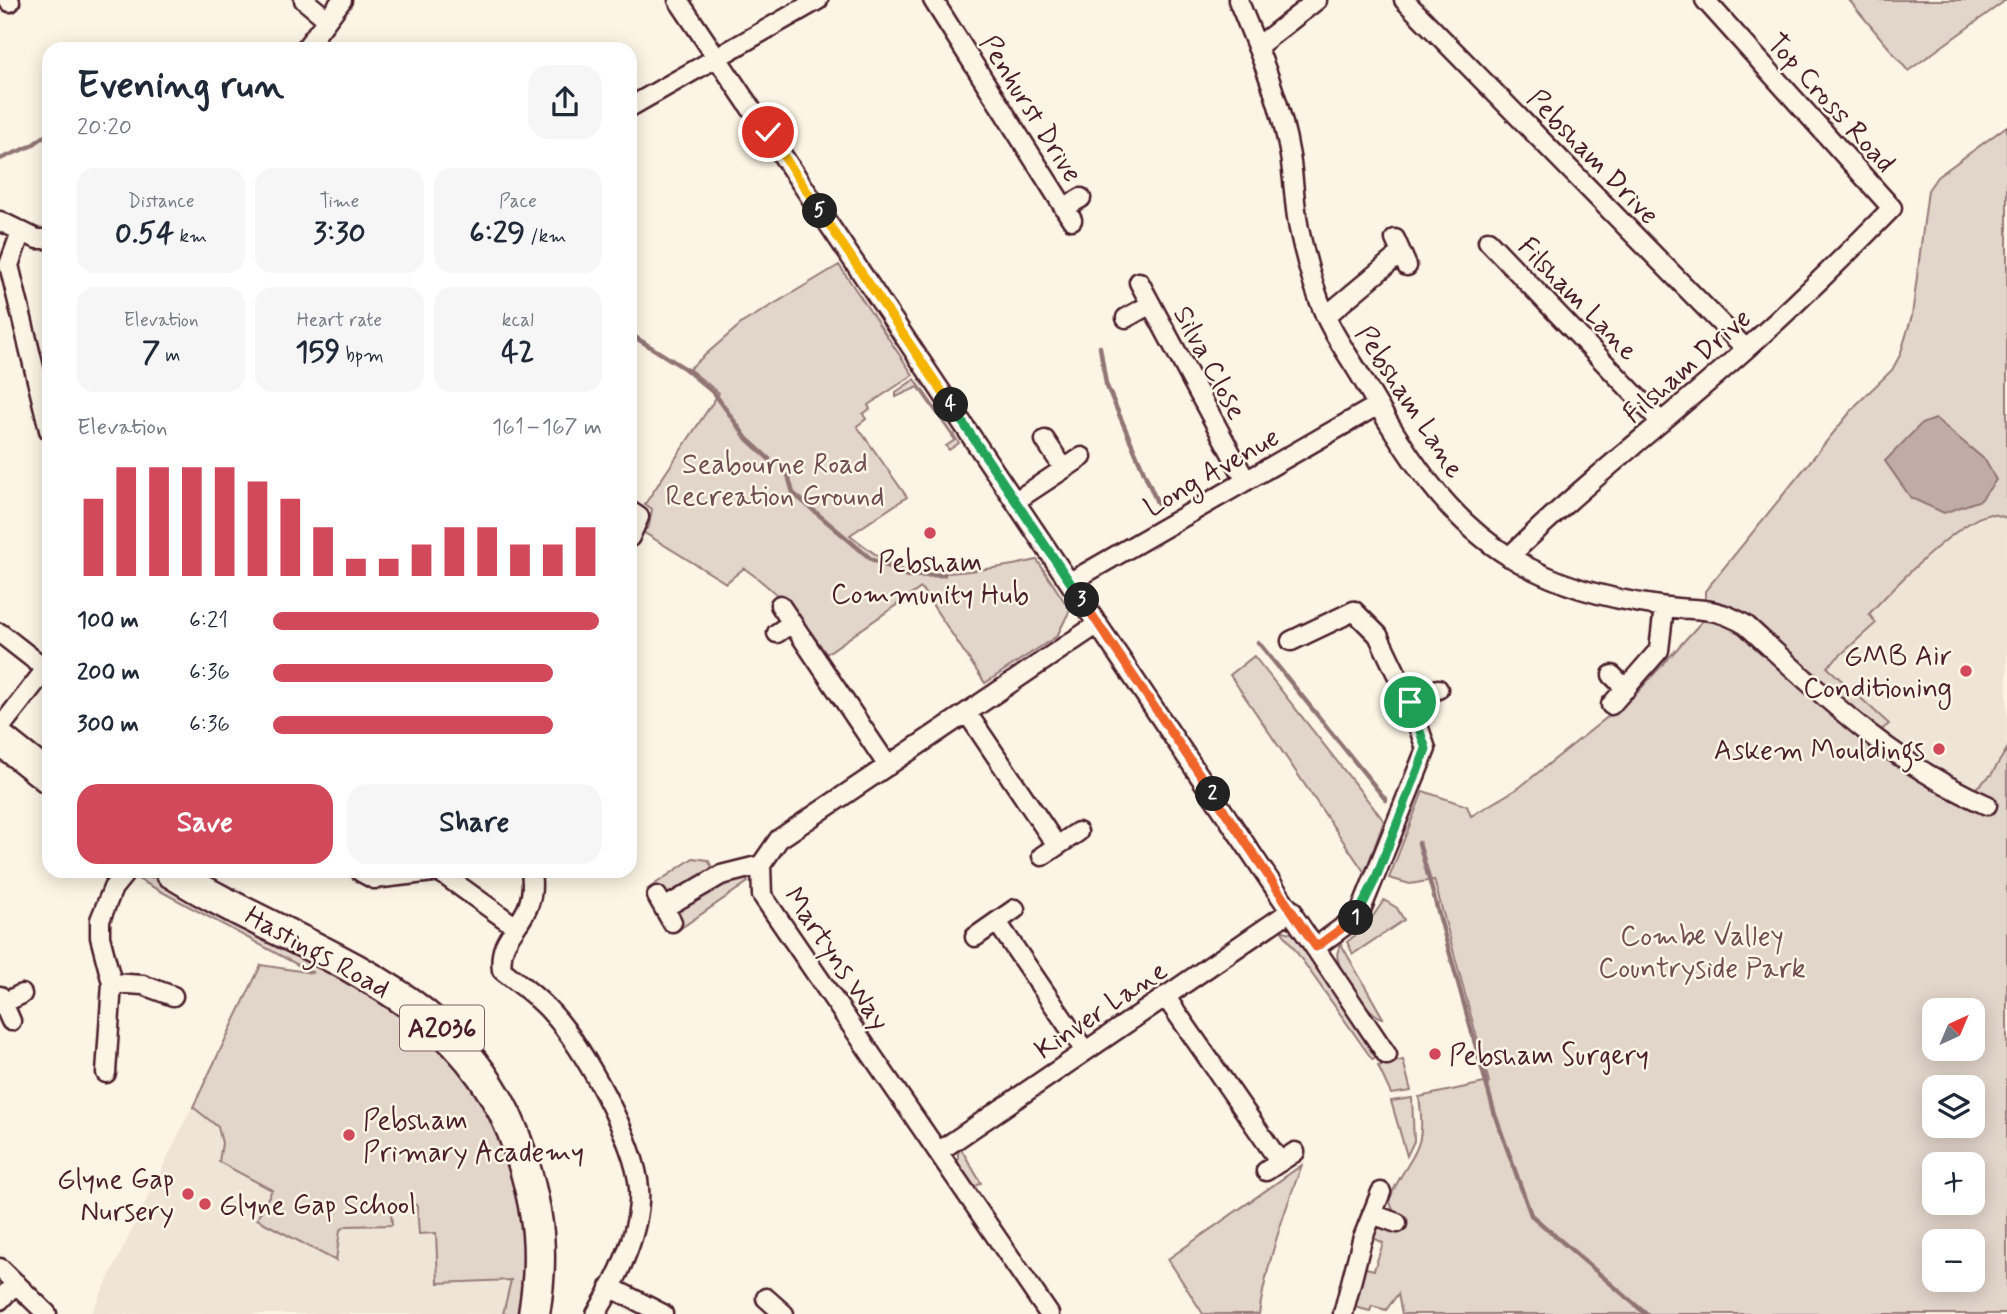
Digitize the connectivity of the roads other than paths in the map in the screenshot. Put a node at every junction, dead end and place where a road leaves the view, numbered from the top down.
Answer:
1 (304, 0) edge
2 (342, 0) edge
3 (678, 0) edge
4 (818, 0) edge
5 (933, 0) edge
6 (1238, 0) edge
7 (1317, 0) edge
8 (1404, 0) edge
9 (1705, 0) edge
10 (327, 19) junction
11 (310, 42) edge
12 (1257, 47) junction
13 (716, 56) junction
14 (637, 103) edge
15 (1082, 198) dead end
16 (1892, 208) joint
17 (0, 221) edge
18 (21, 232) junction
19 (42, 239) edge
20 (1488, 241) dead end
21 (1401, 253) dead end
22 (1139, 282) dead end
23 (1150, 304) junction
24 (1325, 316) junction
25 (1126, 318) dead end
26 (40, 349) edge
27 (1746, 349) junction
28 (42, 367) edge
29 (1378, 405) junction
30 (1661, 422) junction
31 (1045, 440) dead end
32 (1082, 457) dead end
33 (1064, 469) junction
34 (1246, 481) junction
35 (1017, 500) junction
36 (1509, 557) junction
37 (1070, 582) junction
38 (780, 605) dead end
39 (1664, 607) junction
40 (792, 623) junction
41 (1098, 624) junction
42 (0, 633) edge
43 (777, 633) dead end
44 (1291, 642) dead end
45 (42, 665) edge
46 (1612, 676) dead end
47 (42, 677) edge
48 (1438, 689) dead end
49 (1626, 689) junction
50 (1410, 702) junction
51 (1611, 705) dead end
52 (967, 713) junction
53 (0, 728) edge
54 (0, 739) edge
55 (888, 766) junction
56 (42, 772) edge
57 (1987, 805) dead end
58 (1078, 832) dead end
59 (761, 865) junction
60 (121, 878) edge
61 (183, 878) edge
62 (448, 878) edge
63 (531, 878) edge
64 (664, 909) dead end
65 (1015, 909) dead end
66 (1292, 910) junction
67 (997, 922) junction
68 (516, 927) junction
69 (975, 937) dead end
70 (1316, 947) junction
71 (112, 983) junction
72 (22, 994) dead end
73 (173, 996) dead end
74 (1165, 996) junction
75 (2, 999) edge
76 (11, 1021) dead end
77 (1085, 1051) junction
78 (1387, 1055) dead end
79 (106, 1073) dead end
80 (938, 1152) junction
81 (1280, 1162) dead end
82 (1381, 1192) dead end
83 (1372, 1214) junction
84 (1397, 1223) dead end
85 (0, 1268) edge
86 (16, 1283) junction
87 (610, 1287) junction
88 (0, 1300) edge
89 (47, 1314) edge
90 (534, 1314) edge
91 (596, 1314) edge
92 (663, 1314) edge
93 (1049, 1314) edge
94 (1343, 1314) edge

1 - 10 street
2 - 10 street
3 - 13 street
4 - 13 street
5 - 15 street, Penhurst Drive
6 - 12 street, Pebsham Lane
7 - 12 street
8 - 27 street, Pebsham Drive
9 - 16 street, Top Cross Road
10 - 11 street
12 - 24 street, Pebsham Lane
13 - 14 street
13 - 35 street
16 - 27 street, Filsham Drive
17 - 18 street
18 - 19 street
18 - 26 street
20 - 30 street, Filsham Lane
21 - 24 street
22 - 23 street, Silva Close
23 - 25 street, Silva Close
23 - 34 street, Silva Close
24 - 29 street, Pebsham Lane
26 - 28 street
27 - 30 street, Filsham Drive
29 - 34 street, Long Avenue
29 - 36 street, Pebsham Lane
30 - 36 street, Filsham Drive
31 - 33 street
32 - 33 street
33 - 35 street
34 - 37 street, Long Avenue
35 - 37 street
36 - 39 street, Pebsham Lane
37 - 41 street
38 - 40 street
39 - 49 street
39 - 57 street, Pebsham Lane
40 - 43 street
40 - 55 street
41 - 52 street, Martyns Way
41 - 66 street
42 - 45 street
44 - 50 street
46 - 49 street
47 - 53 street
48 - 50 street
49 - 51 street
50 - 70 street
52 - 55 street, Martyns Way
52 - 58 street
54 - 56 main road
55 - 59 street, Martyns Way
59 - 64 street
59 - 80 street, Martyns Way
60 - 71 street
61 - 90 main road, Hastings Road / A2036
62 - 68 street
63 - 68 street
65 - 67 street
66 - 70 street
66 - 74 street, Kinver Lane
67 - 69 street
67 - 77 street
68 - 87 street
70 - 78 street
71 - 73 street
71 - 79 street
72 - 75 street
74 - 77 street, Kinver Lane
74 - 81 street
75 - 76 street
77 - 80 street, Kinver Lane
80 - 93 street, Martyns Way
82 - 83 street
83 - 84 street
83 - 94 street
85 - 86 street
86 - 88 street
86 - 89 street
87 - 91 street
87 - 92 street

